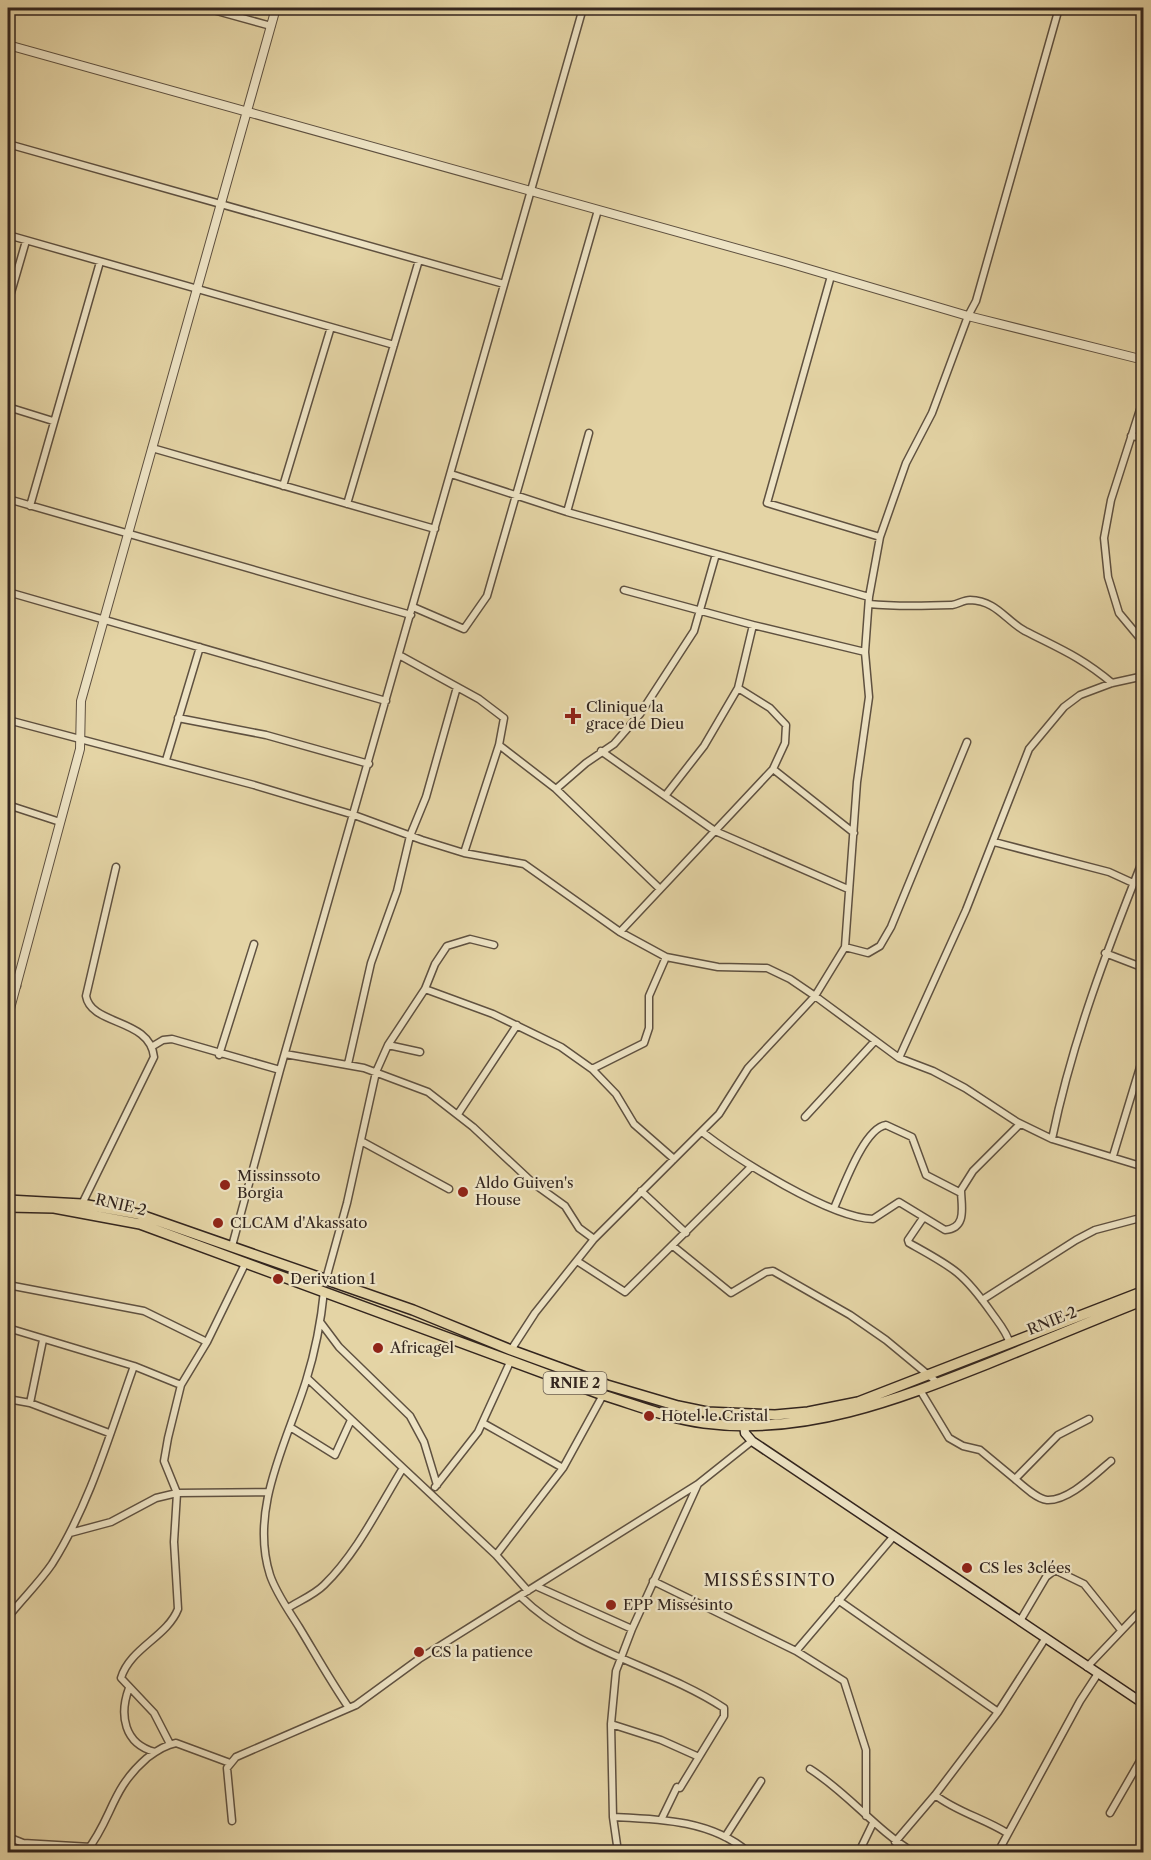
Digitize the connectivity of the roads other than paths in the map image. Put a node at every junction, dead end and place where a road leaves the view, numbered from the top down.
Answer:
1 (206, 8) edge
2 (276, 8) edge
3 (583, 8) edge
4 (1059, 8) edge
5 (271, 26) junction
6 (8, 45) edge
7 (247, 112) junction
8 (8, 144) edge
9 (530, 192) junction
10 (221, 204) junction
11 (598, 210) junction
12 (8, 235) edge
13 (26, 241) junction
14 (419, 260) junction
15 (100, 262) junction
16 (831, 276) junction
17 (504, 284) junction
18 (197, 289) junction
19 (8, 303) edge
20 (968, 316) junction
21 (331, 327) junction
22 (394, 345) junction
23 (1143, 360) edge
24 (1143, 397) edge
25 (8, 407) edge
26 (53, 421) junction
27 (589, 433) dead end
28 (1131, 436) junction
29 (1143, 438) edge
30 (152, 448) junction
31 (451, 474) junction
32 (283, 486) junction
33 (515, 496) junction
34 (8, 499) edge
35 (347, 504) junction
36 (30, 506) junction
37 (567, 512) junction
38 (435, 529) junction
39 (128, 534) junction
40 (880, 537) junction
41 (716, 554) junction
42 (624, 590) dead end
43 (8, 593) edge
44 (868, 597) junction
45 (869, 604) junction
46 (413, 607) junction
47 (701, 610) junction
48 (411, 615) junction
49 (104, 620) junction
50 (753, 625) junction
51 (1143, 643) edge
52 (200, 647) junction
53 (865, 652) junction
54 (399, 655) junction
55 (1143, 676) edge
56 (1112, 683) junction
57 (457, 687) junction
58 (738, 688) junction
59 (386, 701) junction
60 (178, 718) junction
61 (8, 720) edge
62 (82, 741) junction
63 (967, 742) dead end
64 (499, 745) junction
65 (601, 751) junction
66 (165, 760) junction
67 (369, 764) junction
68 (773, 769) junction
69 (556, 789) junction
70 (664, 796) junction
71 (8, 805) edge
72 (354, 815) junction
73 (60, 822) junction
74 (715, 831) junction
75 (854, 833) junction
76 (410, 836) junction
77 (994, 842) junction
78 (464, 853) junction
79 (1143, 857) edge
80 (116, 867) dead end
81 (1133, 883) junction
82 (848, 889) junction
83 (660, 890) junction
84 (620, 932) junction
85 (254, 944) dead end
86 (494, 945) dead end
87 (845, 947) junction
88 (1105, 953) junction
89 (666, 957) junction
90 (1143, 968) edge
91 (8, 984) edge
92 (17, 986) junction
93 (425, 989) junction
94 (815, 996) junction
95 (8, 1016) edge
96 (516, 1025) junction
97 (874, 1042) junction
98 (388, 1045) junction
99 (153, 1046) junction
100 (420, 1052) dead end
101 (285, 1054) junction
102 (1143, 1054) edge
103 (219, 1055) junction
104 (899, 1058) junction
105 (1142, 1063) edge
106 (348, 1065) junction
107 (280, 1070) junction
108 (592, 1070) junction
109 (376, 1072) junction
110 (458, 1114) junction
111 (805, 1117) dead end
112 (1020, 1124) junction
113 (702, 1132) junction
114 (1052, 1139) junction
115 (361, 1141) junction
116 (1113, 1156) junction
117 (674, 1159) junction
118 (751, 1167) junction
119 (1143, 1167) edge
120 (449, 1189) dead end
121 (641, 1191) junction
122 (961, 1193) junction
123 (8, 1200) edge
124 (82, 1204) junction
125 (8, 1207) edge
126 (834, 1208) junction
127 (1143, 1217) edge
128 (923, 1218) junction
129 (686, 1233) junction
130 (594, 1239) junction
131 (673, 1245) junction
132 (232, 1246) junction
133 (247, 1261) junction
134 (577, 1261) junction
135 (326, 1279) junction
136 (8, 1285) edge
137 (324, 1291) junction
138 (1143, 1291) edge
139 (982, 1300) junction
140 (1143, 1300) edge
141 (321, 1323) junction
142 (8, 1328) edge
143 (43, 1340) junction
144 (207, 1342) junction
145 (1010, 1344) junction
146 (511, 1355) junction
147 (134, 1366) junction
148 (927, 1374) junction
149 (307, 1378) junction
150 (938, 1383) junction
151 (181, 1385) junction
152 (920, 1390) junction
153 (603, 1395) junction
154 (8, 1399) edge
155 (30, 1404) junction
156 (743, 1414) junction
157 (1089, 1419) dead end
158 (351, 1420) junction
159 (483, 1423) junction
160 (744, 1425) junction
161 (290, 1427) junction
162 (109, 1433) junction
163 (752, 1441) junction
164 (1111, 1461) dead end
165 (403, 1468) junction
166 (563, 1468) junction
167 (1015, 1479) junction
168 (698, 1484) junction
169 (437, 1485) junction
170 (268, 1492) junction
171 (431, 1492) junction
172 (177, 1493) junction
173 (70, 1533) junction
174 (893, 1537) junction
175 (496, 1555) junction
176 (653, 1581) junction
177 (538, 1587) junction
178 (528, 1591) junction
179 (520, 1596) junction
180 (838, 1600) junction
181 (1143, 1607) edge
182 (288, 1608) junction
183 (8, 1617) edge
184 (1020, 1621) junction
185 (632, 1629) junction
186 (1121, 1630) junction
187 (1045, 1639) junction
188 (796, 1651) junction
189 (620, 1660) junction
190 (1087, 1667) junction
191 (1097, 1675) junction
192 (129, 1689) junction
193 (1143, 1704) edge
194 (350, 1708) junction
195 (998, 1712) junction
196 (611, 1724) junction
197 (170, 1744) junction
198 (155, 1752) junction
199 (1143, 1754) edge
200 (699, 1757) junction
201 (230, 1762) junction
202 (810, 1769) dead end
203 (761, 1781) dead end
204 (935, 1795) junction
205 (1110, 1813) dead end
206 (613, 1816) junction
207 (866, 1816) junction
208 (661, 1820) junction
209 (232, 1821) dead end
210 (873, 1823) junction
211 (1007, 1833) junction
212 (8, 1837) edge
213 (725, 1837) junction
214 (895, 1842) junction
215 (88, 1850) edge
216 (618, 1852) edge
217 (748, 1852) edge
218 (859, 1852) edge
219 (913, 1852) edge
220 (998, 1852) edge

1 - 5 street
2 - 5 street
3 - 9 street
4 - 20 street
5 - 7 street
6 - 7 street
7 - 9 street
7 - 10 street
8 - 10 street
9 - 11 street
9 - 17 street
10 - 14 street
10 - 18 street
11 - 16 street
11 - 33 street
12 - 13 street
13 - 15 street
13 - 19 street
14 - 17 street
14 - 22 street
15 - 18 street
15 - 26 street
16 - 20 street
16 - 40 street
17 - 31 street
18 - 21 street
18 - 30 street
20 - 23 street
20 - 40 street
21 - 22 street
21 - 32 street
22 - 35 street
24 - 28 street
25 - 26 street
26 - 36 street
27 - 37 street
28 - 29 street
28 - 51 street
30 - 32 street
30 - 39 street
31 - 33 street
31 - 38 street
32 - 35 street
33 - 37 street
33 - 46 street
34 - 36 street
35 - 38 street
36 - 39 street
37 - 41 street
38 - 46 street
39 - 48 street
39 - 49 street
40 - 44 street
41 - 44 street
41 - 47 street
42 - 47 street
43 - 49 street
44 - 45 street
45 - 53 street
45 - 56 street
46 - 48 street
47 - 50 street
47 - 65 street
48 - 54 street
49 - 52 street
49 - 62 street
50 - 53 street
50 - 58 street
52 - 59 street
52 - 60 street
53 - 75 street
54 - 57 street
54 - 59 street
55 - 56 street
56 - 77 street
57 - 64 street
57 - 76 street
58 - 68 street
58 - 70 street
59 - 67 street
60 - 66 street
60 - 67 street
61 - 62 street
62 - 66 street
62 - 73 street
63 - 87 street
64 - 69 street
64 - 78 street
65 - 69 street
65 - 70 street
66 - 72 street
67 - 72 street
68 - 74 street
68 - 75 street
69 - 83 street
70 - 74 street
71 - 73 street
72 - 76 street
72 - 101 street
73 - 92 street
74 - 82 street
74 - 83 street
75 - 82 street
76 - 78 street
76 - 106 street
77 - 81 street
77 - 104 street
78 - 84 street
79 - 81 street
80 - 99 street
81 - 88 street
82 - 87 street
83 - 84 street
84 - 89 street
85 - 103 street
86 - 93 street
87 - 94 street
88 - 90 street
88 - 114 street
89 - 94 street
89 - 108 street
91 - 92 street
92 - 95 street
93 - 96 street
93 - 98 street
94 - 97 street
94 - 113 street
96 - 108 street
96 - 110 street
97 - 104 street
97 - 111 street
98 - 100 street
98 - 109 street
99 - 103 street
99 - 124 street
101 - 106 street
101 - 107 street
102 - 105 street
103 - 107 street
104 - 112 street
105 - 116 street
106 - 109 street
107 - 132 street
108 - 117 street
109 - 110 street
109 - 115 street
110 - 130 street
112 - 114 street
112 - 122 street
113 - 117 street
113 - 118 street
114 - 116 street
115 - 120 street
115 - 135 street
116 - 119 street
117 - 121 street
118 - 126 street
118 - 129 street
121 - 129 street
121 - 130 street
122 - 126 street
122 - 128 street
123 - 124 highway, RNIE 2 / RNIE 2
124 - 132 highway, RNIE 2 / RNIE 2
125 - 133 highway, RNIE 2 / RNIE 2
126 - 128 street
127 - 139 street
128 - 139 street
129 - 131 street
130 - 134 street
131 - 134 street
131 - 148 street
132 - 135 highway, RNIE 2 / RNIE 2
133 - 137 highway, RNIE 2 / RNIE 2
133 - 144 street
134 - 146 street
135 - 146 highway, RNIE 2 / RNIE 2
136 - 144 street
137 - 141 street
137 - 146 highway, RNIE 2 / RNIE 2
138 - 145 highway, RNIE 2 / RNIE 2
139 - 145 street
140 - 150 highway, RNIE 2 / RNIE 2
141 - 149 street
141 - 169 street
142 - 143 street
143 - 147 street
143 - 155 street
144 - 151 street
145 - 148 highway, RNIE 2 / RNIE 2
146 - 153 highway, RNIE 2 / RNIE 2
146 - 156 highway, RNIE 2 / RNIE 2
146 - 159 street
147 - 151 street
147 - 162 street
148 - 150 street
148 - 156 highway, RNIE 2 / RNIE 2
149 - 158 street
149 - 161 street
150 - 152 highway, RNIE 2 / RNIE 2
151 - 172 street
152 - 160 highway, RNIE 2 / RNIE 2
152 - 167 street
153 - 160 highway, RNIE 2 / RNIE 2
153 - 166 street
154 - 155 street
155 - 162 street
156 - 160 main road
157 - 167 street
158 - 161 street
158 - 165 street
159 - 166 street
159 - 169 street
160 - 163 main road
161 - 170 street
162 - 173 street
163 - 168 street
163 - 174 main road
164 - 167 street
165 - 171 street
165 - 182 street
166 - 175 street
168 - 176 street
168 - 177 street
169 - 171 street
170 - 172 street
170 - 182 street
171 - 175 street
172 - 173 street
172 - 192 street
173 - 183 street
174 - 180 street
174 - 184 main road
175 - 178 street
176 - 185 street
176 - 188 street
177 - 178 street
177 - 185 street
178 - 179 street
179 - 189 street
179 - 194 street
180 - 188 street
180 - 195 street
181 - 186 street
182 - 194 street
184 - 186 street
184 - 187 main road
185 - 189 street
186 - 190 street
187 - 190 main road
187 - 195 street
188 - 207 street
189 - 196 street
189 - 200 street
190 - 191 main road
191 - 193 main road
191 - 211 street
192 - 197 street
192 - 198 street
194 - 201 street
195 - 204 street
196 - 200 street
196 - 206 street
197 - 198 street
197 - 201 street
198 - 215 street
199 - 205 street
200 - 208 street
201 - 209 street
202 - 207 street
203 - 213 street
204 - 211 street
204 - 214 street
206 - 208 street
206 - 216 street
207 - 210 street
208 - 213 street
210 - 214 street
210 - 218 street
211 - 220 street
212 - 215 street
213 - 217 street
214 - 219 street

